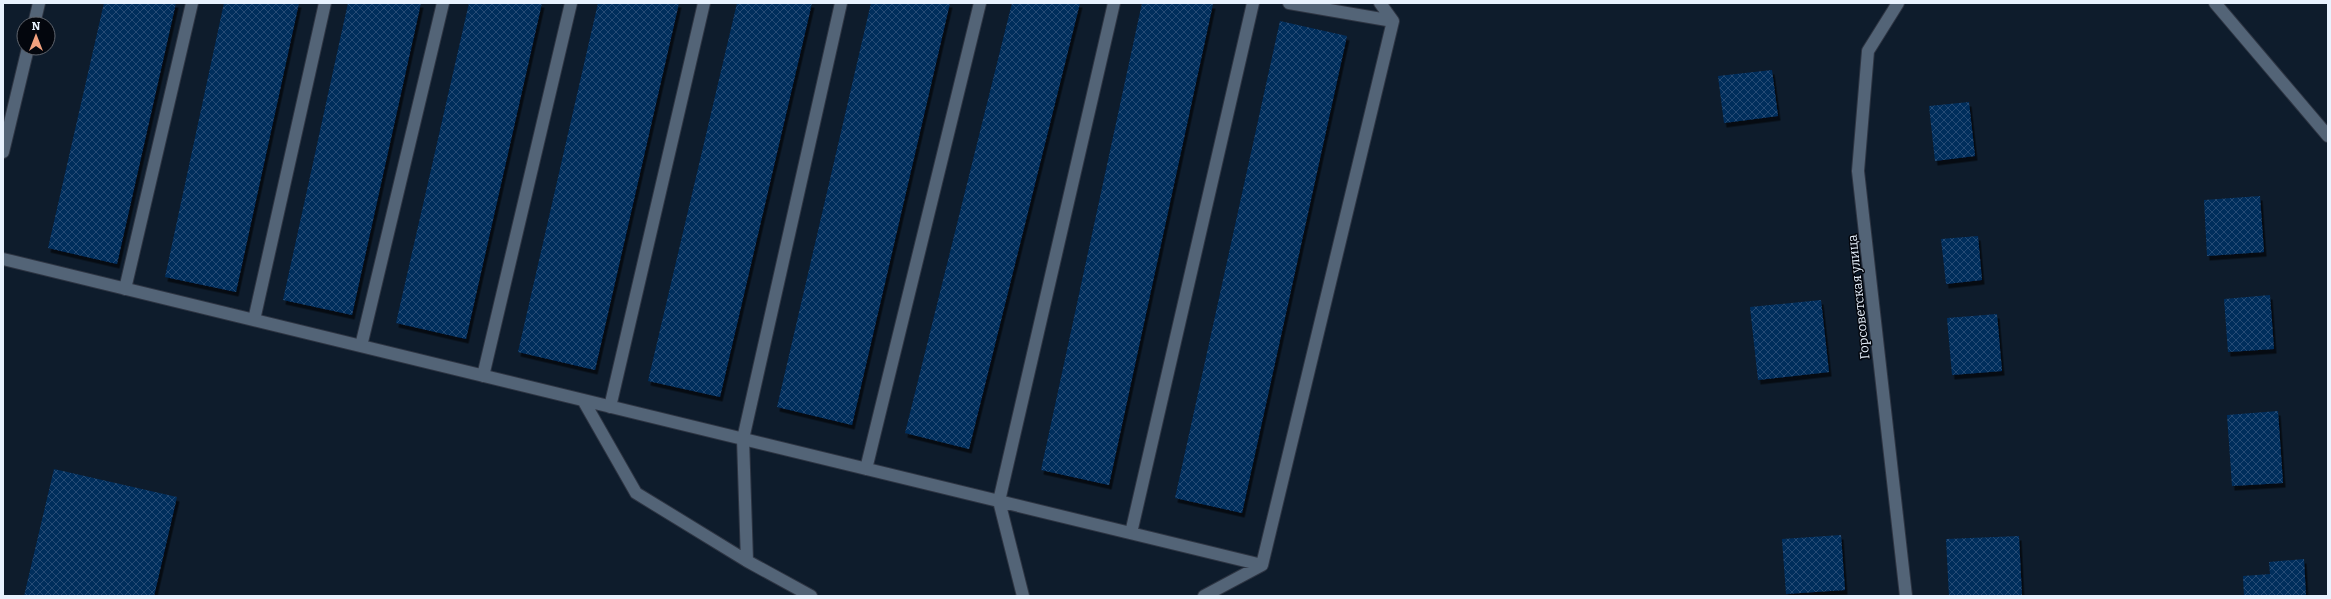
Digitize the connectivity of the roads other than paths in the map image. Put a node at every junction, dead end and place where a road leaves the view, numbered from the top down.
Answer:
1 (39, 3) edge
2 (192, 3) edge
3 (325, 3) edge
4 (443, 3) edge
5 (571, 3) edge
6 (704, 3) edge
7 (841, 3) edge
8 (980, 3) edge
9 (1114, 3) edge
10 (1253, 3) edge
11 (1289, 3) edge
12 (1380, 3) edge
13 (1898, 3) edge
14 (2215, 3) edge
15 (36, 16) edge
16 (1393, 22) junction
17 (26, 56) edge
18 (2328, 136) edge
19 (3, 152) edge
20 (3, 259) edge
21 (125, 289) junction
22 (254, 320) junction
23 (361, 346) junction
24 (483, 376) junction
25 (583, 400) junction
26 (610, 407) junction
27 (742, 439) junction
28 (866, 469) junction
29 (999, 501) junction
30 (1131, 533) junction
31 (747, 561) junction
32 (1262, 565) junction
33 (811, 596) edge
34 (1023, 596) edge
35 (1204, 596) edge
36 (1906, 596) edge

1 - 15 street
2 - 21 street
3 - 22 street
4 - 23 street
5 - 24 street
6 - 26 street
7 - 27 street
8 - 28 street
9 - 29 street
10 - 30 street
11 - 16 street
12 - 16 street
13 - 36 street, Горсоветская улица
14 - 18 street
16 - 32 street
17 - 19 street
20 - 21 street
21 - 22 street
22 - 23 street
23 - 24 street
24 - 25 street
25 - 26 street
25 - 31 street
26 - 27 street
27 - 28 street
27 - 31 street
28 - 29 street
29 - 30 street
29 - 34 street
30 - 32 street
31 - 33 street
32 - 35 street

